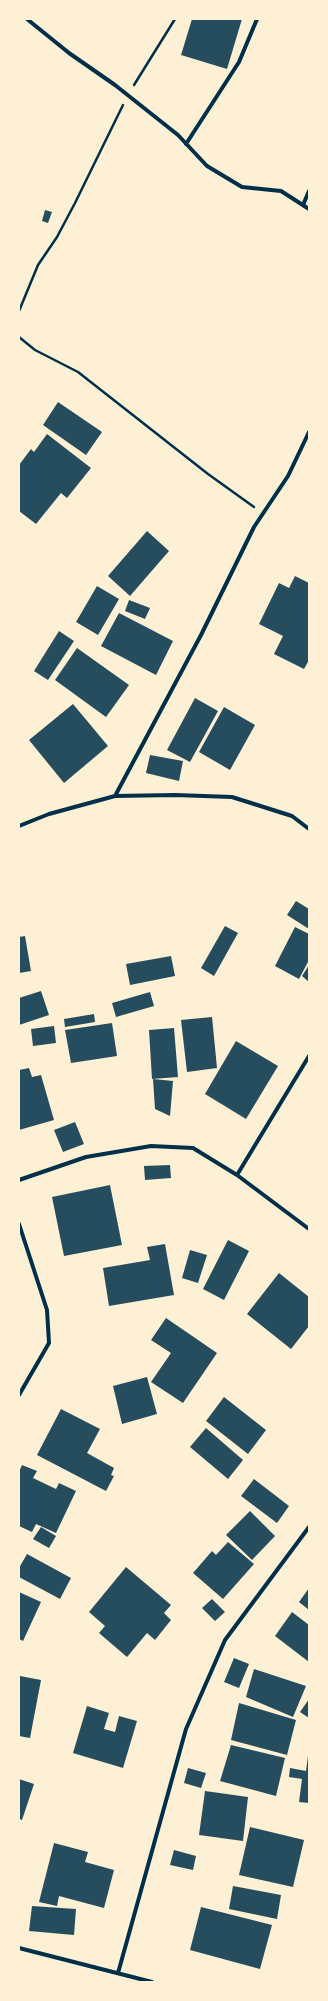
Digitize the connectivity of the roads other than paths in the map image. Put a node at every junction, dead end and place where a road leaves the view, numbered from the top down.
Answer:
1 (27, 19) edge
2 (257, 19) edge
3 (186, 144) junction
4 (309, 191) edge
5 (303, 205) junction
6 (309, 209) edge
7 (309, 432) edge
8 (115, 796) junction
9 (19, 826) edge
10 (309, 829) edge
11 (309, 1056) edge
12 (237, 1175) junction
13 (19, 1180) edge
14 (19, 1224) edge
15 (309, 1229) edge
16 (19, 1395) edge
17 (309, 1527) edge
18 (19, 1948) edge
19 (118, 1973) junction
20 (152, 1982) edge

1 - 3 street
2 - 3 street
3 - 5 street
4 - 5 street
5 - 6 street
7 - 8 street
8 - 9 street
8 - 10 street
11 - 12 street
12 - 13 street
12 - 15 street
14 - 16 street
17 - 19 street
18 - 19 street
19 - 20 street

